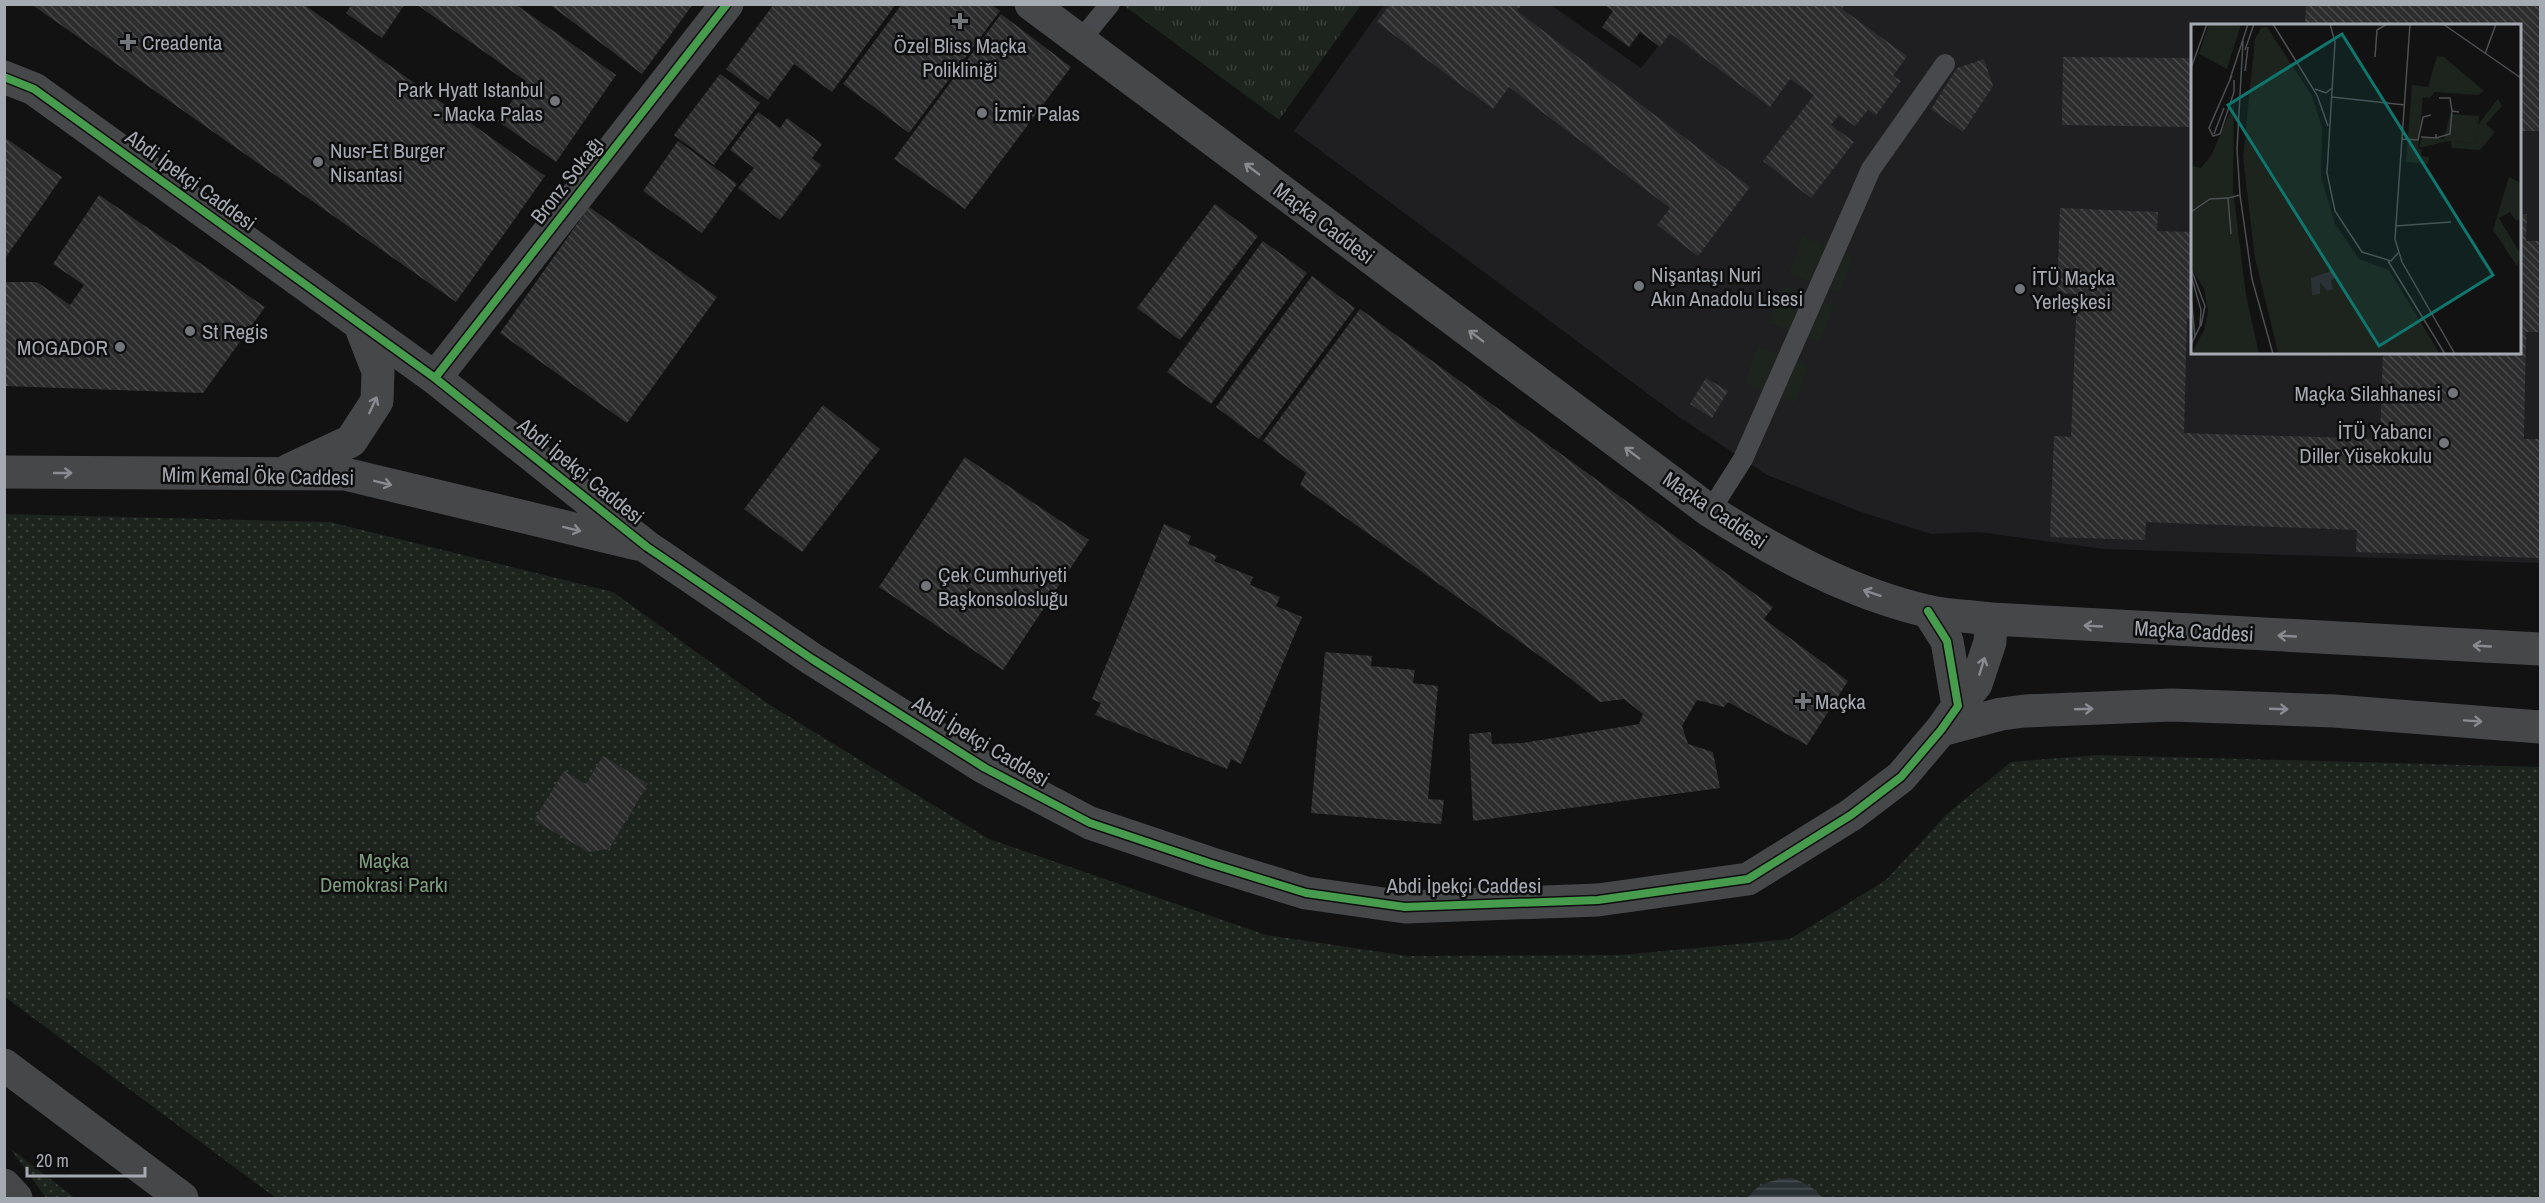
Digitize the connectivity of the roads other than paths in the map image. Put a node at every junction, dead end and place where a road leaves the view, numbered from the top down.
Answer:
1 (727, 4) edge
2 (1032, 4) edge
3 (1110, 4) edge
4 (1080, 41) junction
5 (1945, 64) dead end
6 (4, 77) edge
7 (360, 325) junction
8 (435, 378) junction
9 (4, 472) edge
10 (279, 474) junction
11 (1710, 511) junction
12 (647, 547) junction
13 (1928, 611) junction
14 (1991, 619) junction
15 (2541, 649) edge
16 (1950, 718) junction
17 (2541, 727) edge
18 (4, 1065) edge
19 (4, 1185) edge
20 (16, 1198) edge
21 (182, 1198) edge

1 - 8 street, Bronz Sokağı
2 - 4 street, Maçka Caddesi
3 - 4 lane
11 -> 4 street, Maçka Caddesi
5 - 11 lane
6 - 7 street, Abdi İpekçi Caddesi
7 - 8 street, Abdi İpekçi Caddesi
10 -> 7 street
8 - 12 street, Abdi İpekçi Caddesi
9 -> 10 street, Mim Kemal Öke Caddesi
10 -> 12 street, Mim Kemal Öke Caddesi
13 -> 11 street, Maçka Caddesi
12 - 16 street, Abdi İpekçi Caddesi
13 - 14 street, Maçka Caddesi
13 - 16 street
15 -> 14 street, Maçka Caddesi
16 -> 14 street, Abdi İpekçi Caddesi
16 -> 17 street
18 - 21 street
19 - 20 street

